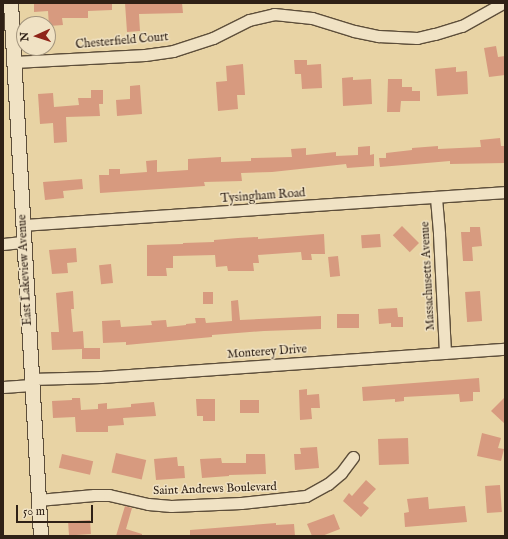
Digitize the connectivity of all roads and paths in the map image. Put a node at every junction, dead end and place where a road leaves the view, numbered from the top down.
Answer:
1 (11, 3) edge
2 (503, 3) edge
3 (8, 40) edge
4 (14, 62) junction
5 (505, 192) edge
6 (436, 198) junction
7 (22, 226) junction
8 (23, 242) junction
9 (3, 244) edge
10 (505, 349) edge
11 (445, 353) junction
12 (31, 382) junction
13 (3, 387) edge
14 (353, 457) dead end
15 (38, 500) junction
16 (40, 536) edge

1 - 3 street, East Lakeview Avenue
2 - 4 street, Chesterfield Court
3 - 4 street, East Lakeview Avenue
4 - 7 street, East Lakeview Avenue
5 - 6 street, Tysingham Road
6 - 7 street, Tysingham Road
6 - 11 street, Massachusetts Avenue
7 - 8 street, East Lakeview Avenue
8 - 9 street
8 - 12 street, East Lakeview Avenue
10 - 11 street, Monterey Drive
11 - 12 street, Monterey Drive
12 - 13 street, Monterey Drive
12 - 15 street, East Lakeview Avenue
14 - 15 street, Saint Andrews Boulevard
15 - 16 street, East Lakeview Avenue

